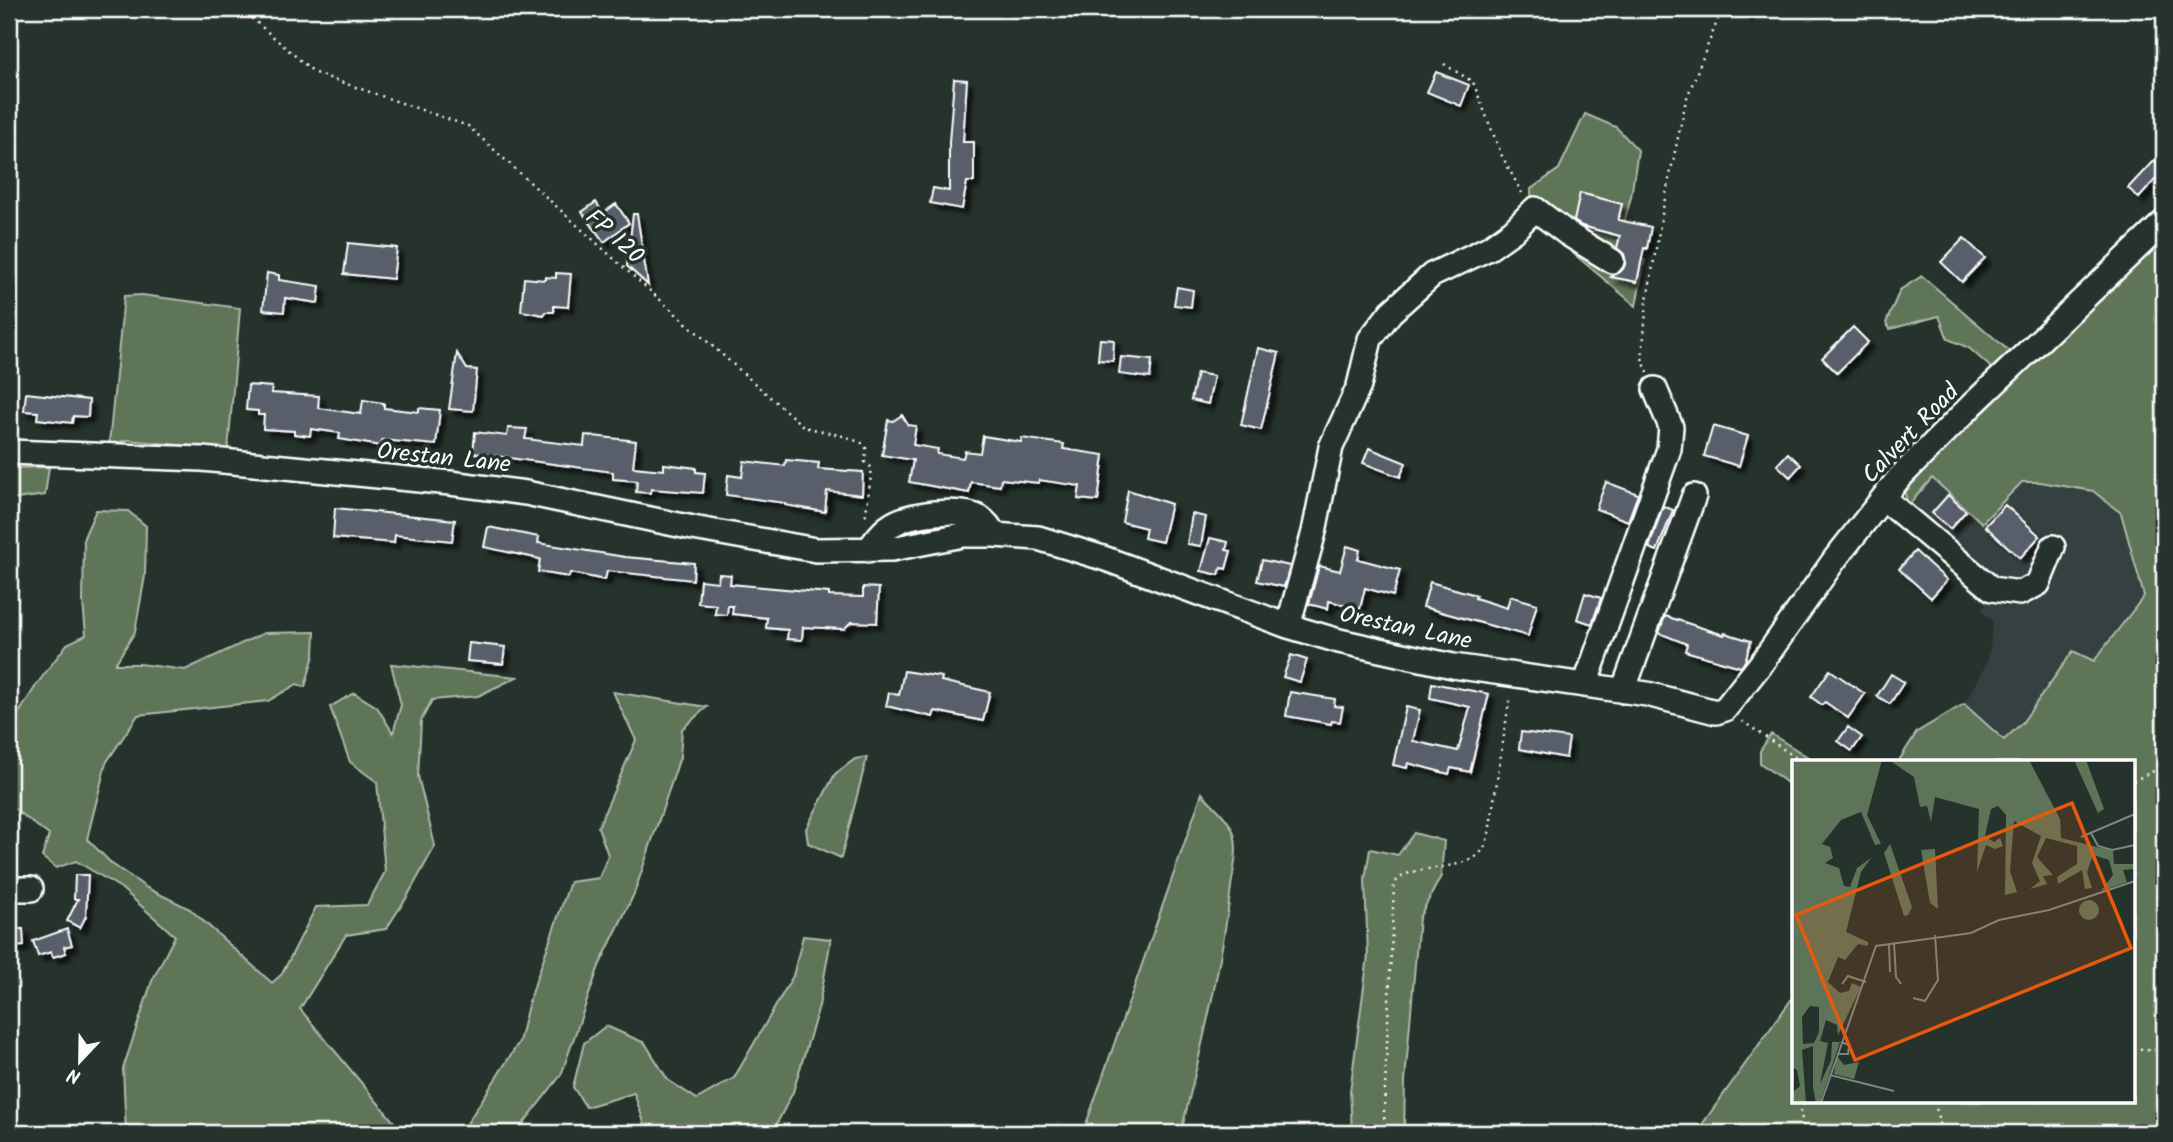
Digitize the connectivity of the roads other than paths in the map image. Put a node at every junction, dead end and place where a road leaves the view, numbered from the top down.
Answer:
1 (2164, 222) edge
2 (1612, 261) dead end
3 (1655, 389) road end
4 (9, 452) edge
5 (1694, 496) dead end
6 (1883, 498) junction
7 (2053, 547) dead end
8 (1288, 626) junction
9 (1585, 685) junction
10 (1623, 691) junction
11 (1725, 709) joint

1 - 6 street, Calvert Road
2 - 8 street
3 - 9 street
4 - 8 street, Orestan Lane
5 - 10 street
6 - 7 street
6 - 11 street, Calvert Road
8 - 9 street, Orestan Lane
9 - 10 street, Orestan Lane
10 - 11 street, Orestan Lane

